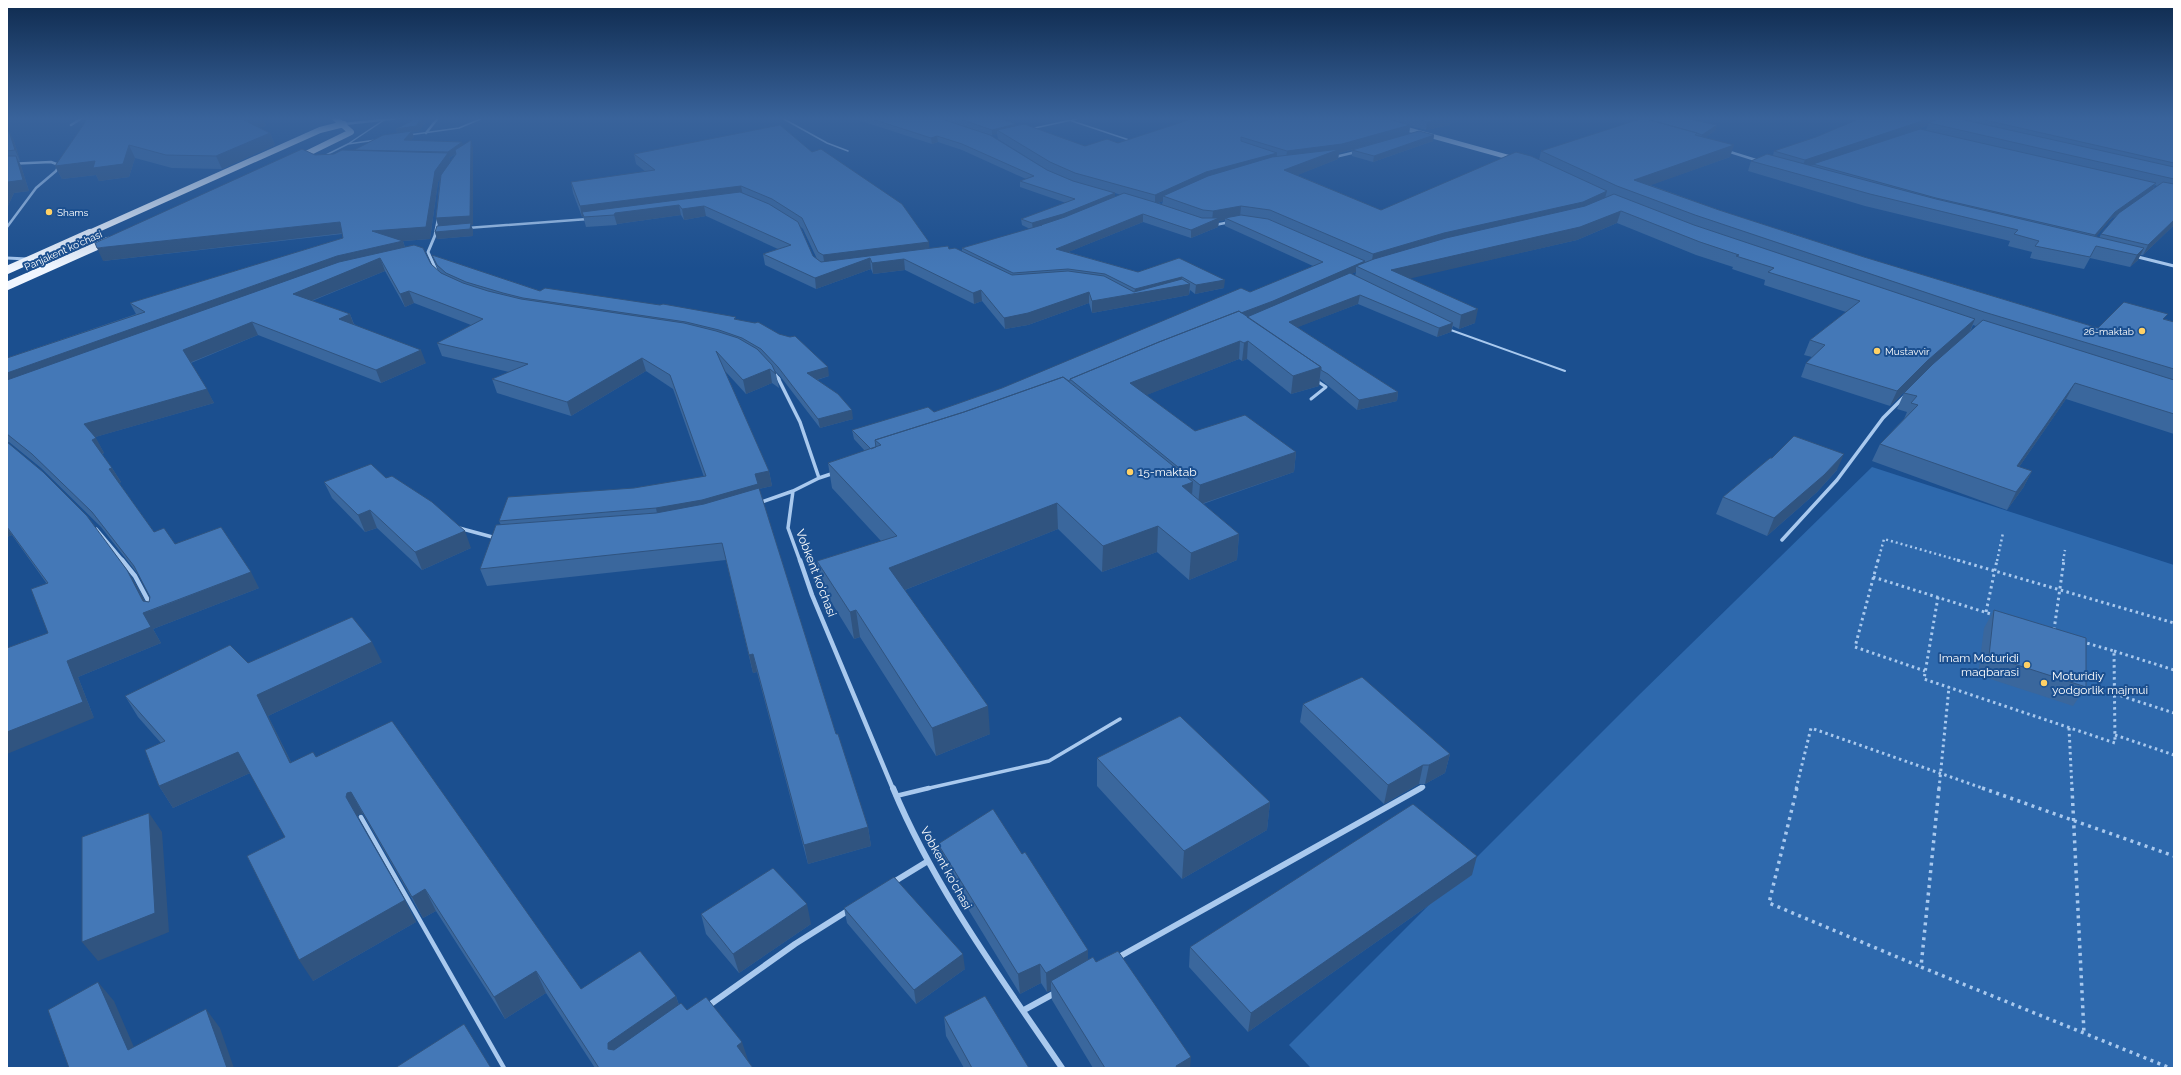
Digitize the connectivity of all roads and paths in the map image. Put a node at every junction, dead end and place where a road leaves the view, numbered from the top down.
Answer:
1 (57, 168) edge
2 (236, 168) edge
3 (438, 216) edge
4 (592, 218) edge
5 (1233, 221) edge
6 (1212, 225) edge
7 (7, 227) edge
8 (460, 229) edge
9 (112, 240) edge
10 (428, 252) junction
11 (420, 253) edge
12 (2133, 256) edge
13 (7, 258) edge
14 (30, 259) junction
15 (2174, 266) edge
16 (7, 270) edge
17 (439, 276) edge
18 (7, 286) edge
19 (1445, 327) edge
20 (770, 370) edge
21 (1566, 371) dead end
22 (1313, 378) edge
23 (1911, 390) edge
24 (1312, 399) dead end
25 (838, 472) edge
26 (819, 478) junction
27 (793, 491) junction
28 (756, 504) edge
29 (94, 527) edge
30 (456, 527) edge
31 (2003, 533) dead end
32 (502, 538) edge
33 (1782, 540) dead end
34 (2065, 550) dead end
35 (1995, 571) junction
36 (1873, 577) junction
37 (2060, 590) junction
38 (1938, 597) junction
39 (152, 609) edge
40 (1986, 612) junction
41 (2001, 617) edge
42 (2174, 623) edge
43 (2046, 630) edge
44 (2076, 640) edge
45 (2114, 651) junction
46 (2174, 670) edge
47 (1925, 671) junction
48 (1949, 687) junction
49 (2115, 694) junction
50 (2174, 712) edge
51 (1120, 719) dead end
52 (2069, 728) junction
53 (2115, 735) junction
54 (2174, 755) edge
55 (1940, 774) junction
56 (1423, 787) dead end
57 (896, 796) junction
58 (361, 817) edge
59 (2074, 820) junction
60 (2174, 856) edge
61 (928, 861) junction
62 (888, 886) edge
63 (855, 907) edge
64 (1114, 960) edge
65 (1921, 967) junction
66 (1058, 991) edge
67 (702, 1010) edge
68 (1024, 1010) junction
69 (2084, 1033) junction
70 (504, 1068) edge
71 (1062, 1068) edge
72 (2170, 1068) edge

1 - 7 street
2 - 14 main road, Panjakent ko'chasi
3 - 10 street
4 - 8 street
5 - 6 street
9 - 18 main road, Panjakent ko'chasi
10 - 11 street
10 - 17 street
12 - 15 street
13 - 14 street
14 - 16 main road, Panjakent ko'chasi
19 - 21 lane
20 - 26 street
22 - 24 lane
23 - 33 street
25 - 26 street
26 - 27 street
27 - 28 street
27 - 57 street, Vobkent ko'chasi
29 - 39 street
30 - 32 street
31 - 35 path
34 - 37 path
35 - 36 path
35 - 37 path
35 - 40 path
36 - 38 path
36 - 47 path
37 - 42 path
37 - 43 path
38 - 40 path
38 - 47 path
40 - 41 path
44 - 45 path
45 - 46 path
45 - 49 path
47 - 48 path
48 - 52 path
48 - 55 path
49 - 50 path
49 - 53 path
51 - 57 lane
52 - 53 path
52 - 59 path
53 - 54 path
55 - 59 path
55 - 65 path
55 - 65 path
56 - 64 street
57 - 61 street, Vobkent ko'chasi
58 - 70 lane
59 - 60 path
59 - 69 path
61 - 62 street
61 - 68 street, Vobkent ko'chasi
63 - 67 street
65 - 69 path
66 - 68 street
68 - 71 street, Vobkent ko'chasi
69 - 72 path

